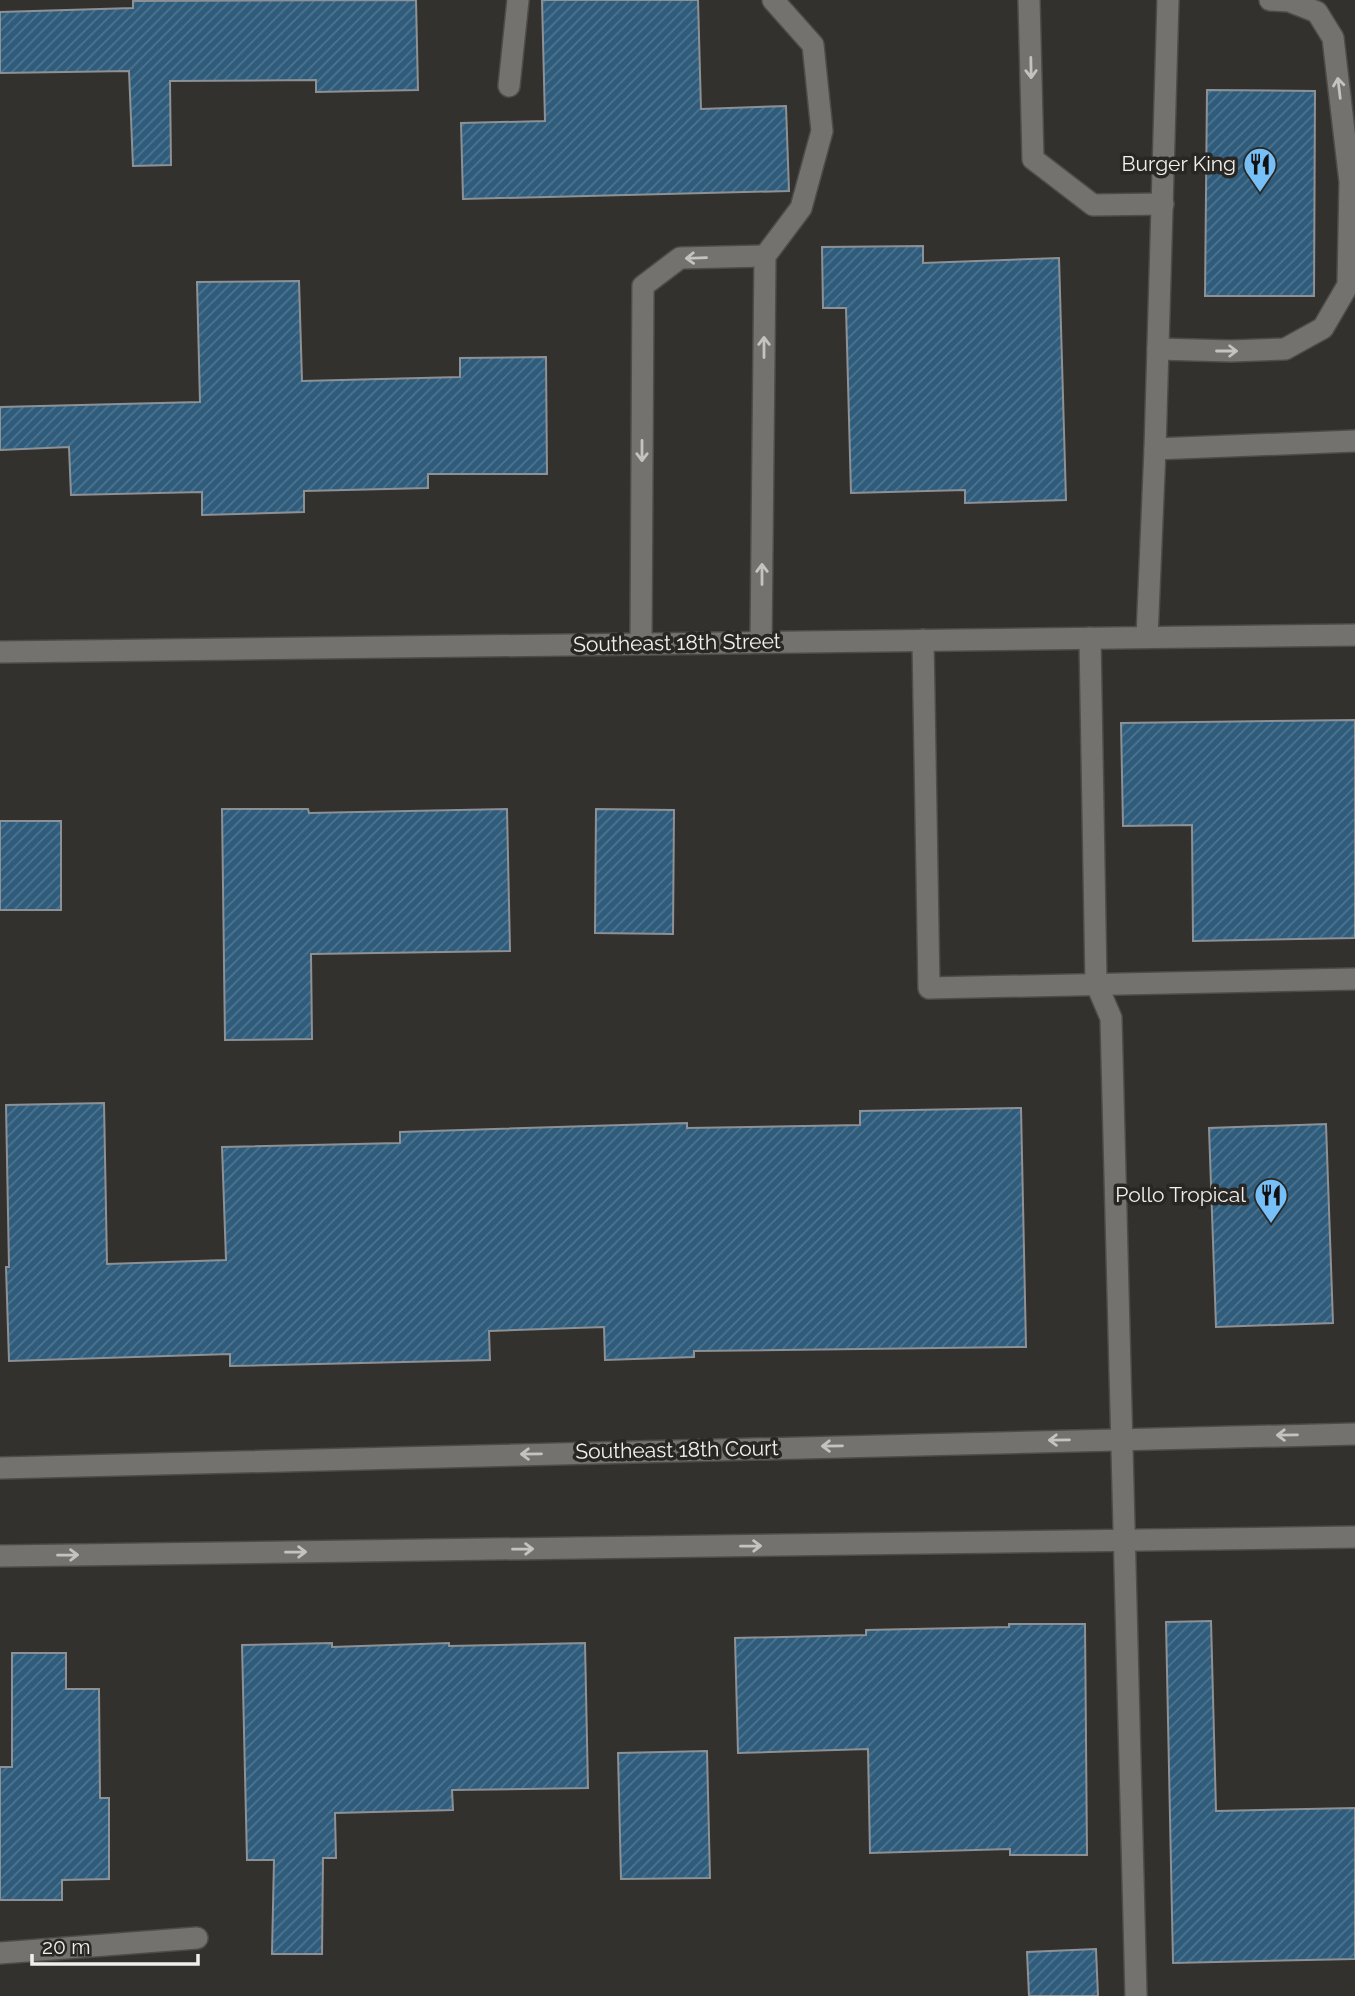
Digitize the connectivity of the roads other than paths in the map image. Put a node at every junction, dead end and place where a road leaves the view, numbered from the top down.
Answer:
1 (518, 0) edge
2 (773, 0) edge
3 (1029, 0) edge
4 (1168, 0) edge
5 (1270, 0) edge
6 (509, 86) dead end
7 (1163, 204) junction
8 (765, 256) junction
9 (1158, 349) junction
10 (1355, 441) edge
11 (1155, 450) junction
12 (1355, 635) edge
13 (1147, 637) junction
14 (1090, 638) junction
15 (923, 640) junction
16 (761, 642) junction
17 (641, 643) junction
18 (0, 652) edge
19 (1355, 979) edge
20 (1096, 983) junction
21 (1355, 1434) edge
22 (1122, 1438) junction
23 (0, 1468) edge
24 (1355, 1537) edge
25 (1125, 1541) junction
26 (0, 1556) edge
27 (197, 1938) dead end
28 (0, 1954) edge
29 (1136, 1996) edge

1 - 6 street
2 - 8 street
3 -> 7 street
4 - 7 street
9 -> 5 street
7 - 9 street
16 -> 8 street
8 -> 17 street
9 - 11 street
10 - 11 street
11 - 13 street
12 - 13 street, Southeast 18th Street
13 - 14 street, Southeast 18th Street
14 - 15 street, Southeast 18th Street
14 - 20 street
15 - 16 street, Southeast 18th Street
15 - 20 street
16 - 17 street, Southeast 18th Street
17 - 18 street, Southeast 18th Street
19 - 20 street
20 - 22 street
21 -> 22 street, Southeast 18th Court
22 -> 23 street, Southeast 18th Court
22 - 25 street
24 - 25 street
26 -> 25 street
25 - 29 street
27 - 28 street

